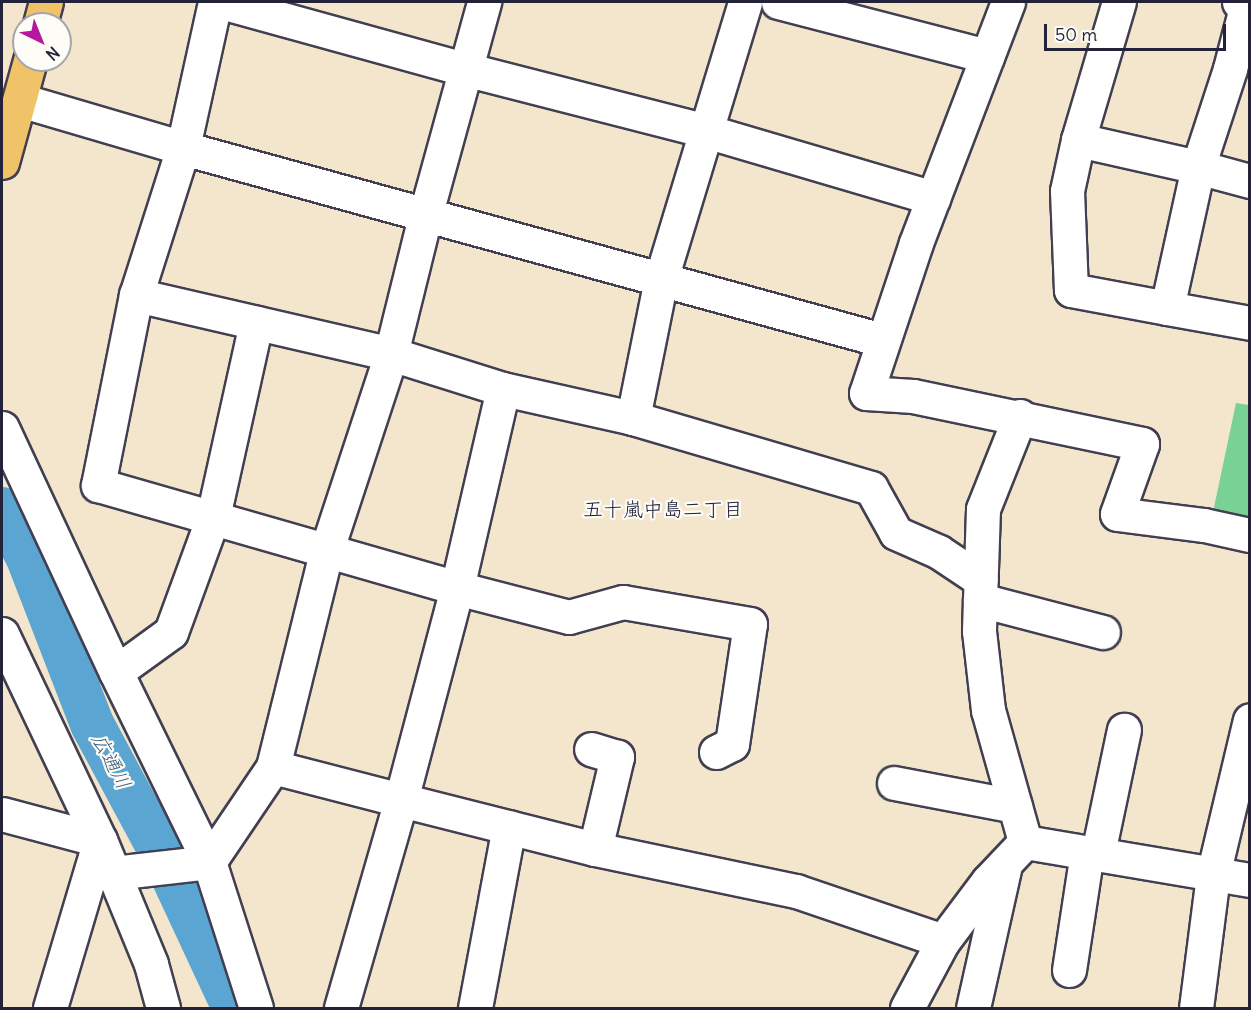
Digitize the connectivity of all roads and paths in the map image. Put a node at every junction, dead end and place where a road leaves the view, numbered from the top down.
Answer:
1 (215, 2) edge
2 (221, 2) edge
3 (483, 2) edge
4 (745, 2) edge
5 (778, 2) edge
6 (1008, 2) edge
7 (1119, 2) edge
8 (1244, 2) edge
9 (987, 56) junction
10 (465, 69) junction
11 (27, 72) edge
12 (20, 99) junction
13 (706, 131) junction
14 (1078, 140) junction
15 (183, 148) junction
16 (2, 162) edge
17 (1198, 167) junction
18 (1250, 181) edge
19 (933, 198) junction
20 (426, 213) junction
21 (662, 279) junction
22 (136, 295) junction
23 (1167, 308) junction
24 (256, 323) junction
25 (1250, 323) edge
26 (882, 340) junction
27 (391, 354) junction
28 (502, 389) junction
29 (1020, 416) junction
30 (633, 418) junction
31 (2, 428) edge
32 (213, 517) junction
33 (1250, 535) edge
34 (327, 549) junction
35 (458, 588) junction
36 (980, 590) junction
37 (1103, 632) dead end
38 (2, 634) edge
39 (116, 672) junction
40 (1250, 720) edge
41 (1125, 730) dead end
42 (716, 752) dead end
43 (617, 755) dead end
44 (273, 767) junction
45 (894, 783) dead end
46 (401, 800) junction
47 (1016, 806) junction
48 (2, 814) edge
49 (509, 827) junction
50 (100, 840) junction
51 (595, 849) junction
52 (1016, 851) junction
53 (1092, 852) junction
54 (208, 862) junction
55 (114, 873) junction
56 (1213, 875) junction
57 (1250, 880) edge
58 (943, 941) junction
59 (1069, 970) dead end
60 (50, 1008) edge
61 (163, 1008) edge
62 (256, 1008) edge
63 (341, 1008) edge
64 (474, 1008) edge
65 (907, 1008) edge
66 (973, 1008) edge
67 (1196, 1008) edge

1 - 15 street
2 - 10 street
3 - 10 street
4 - 13 street
5 - 9 street
6 - 9 street
7 - 14 street
8 - 17 street
9 - 19 street
10 - 13 street
10 - 20 street
11 - 12 main road
12 - 15 street
12 - 16 main road
13 - 19 street
13 - 21 street
14 - 17 street
14 - 23 street
15 - 20 street
15 - 22 street
17 - 18 street
17 - 23 street
19 - 26 street
20 - 21 street
20 - 27 street
21 - 26 street
21 - 30 street
22 - 24 street
22 - 32 street
23 - 25 street
24 - 27 street
24 - 32 street
26 - 29 street
27 - 28 street
27 - 34 street
28 - 30 street
28 - 35 street
29 - 33 street
29 - 36 street
30 - 36 street
31 - 39 street
32 - 34 street
32 - 39 street
34 - 35 street
34 - 44 street
35 - 42 street
35 - 46 street
36 - 37 street
36 - 47 street
38 - 50 street
39 - 54 street
40 - 56 street
41 - 53 street
43 - 51 street
44 - 46 street
44 - 54 street
45 - 47 street
46 - 49 street
46 - 63 street
47 - 52 street
48 - 50 street
49 - 51 street
49 - 64 street
50 - 55 street
50 - 60 street
51 - 58 street
52 - 53 street
52 - 58 street
52 - 66 street
53 - 56 street
53 - 59 street
54 - 55 street
54 - 62 street
55 - 61 street
56 - 57 street
56 - 67 street
58 - 65 street

